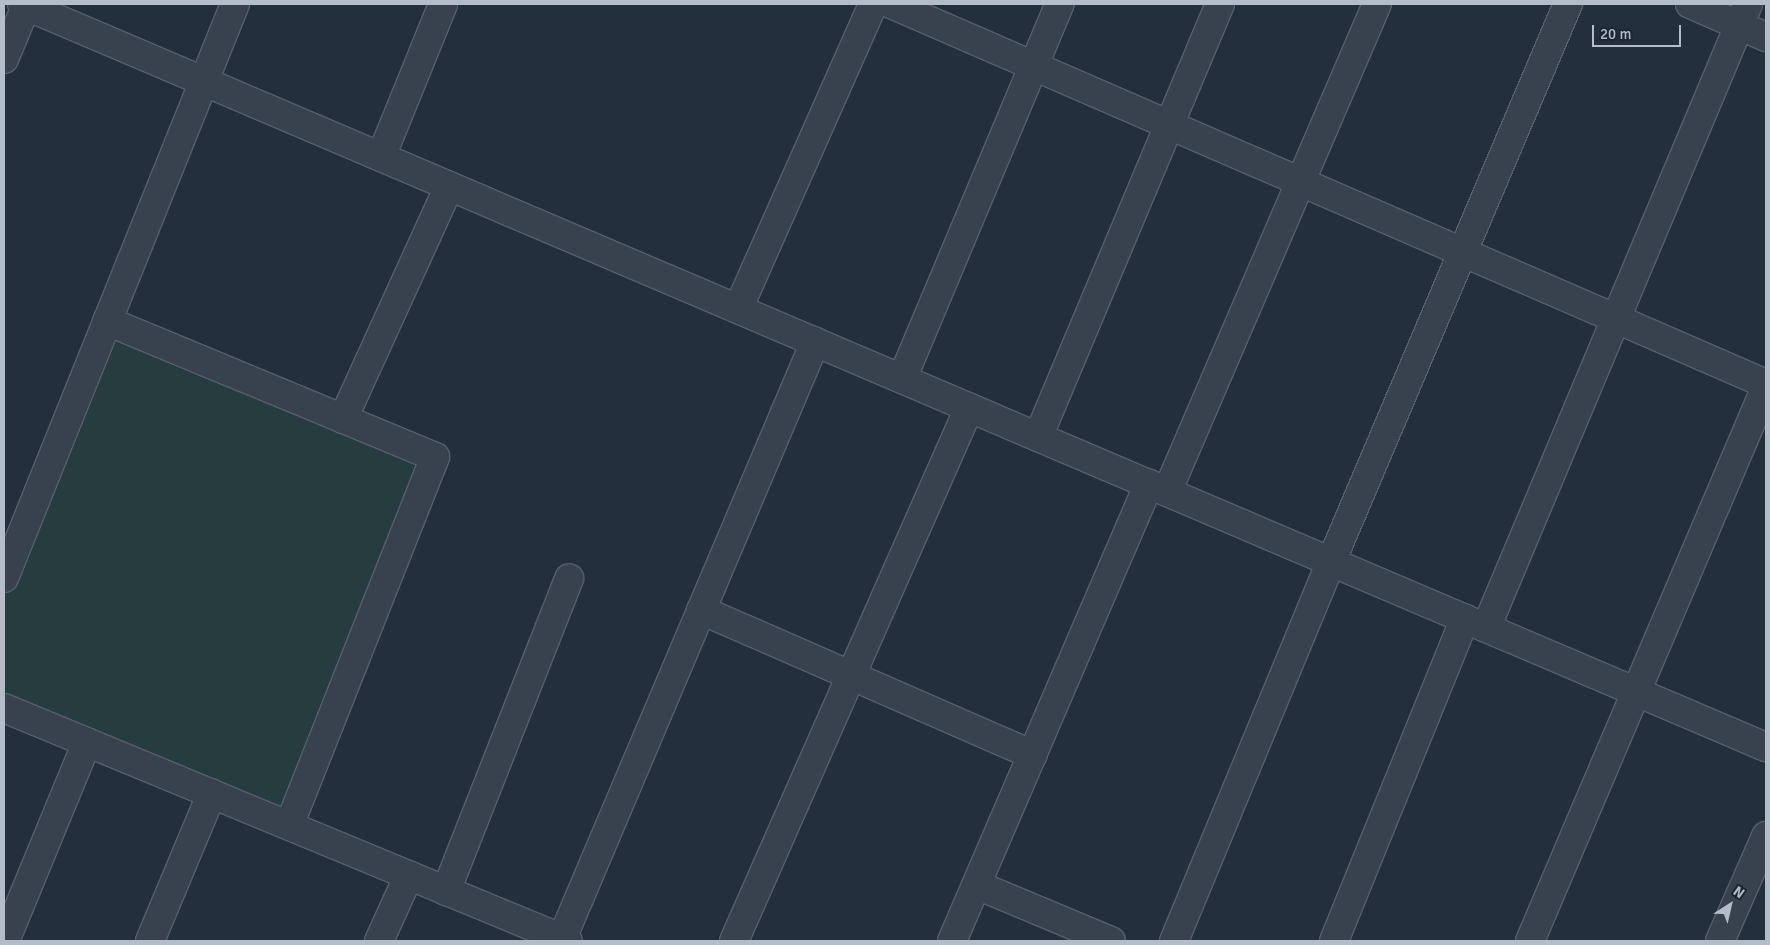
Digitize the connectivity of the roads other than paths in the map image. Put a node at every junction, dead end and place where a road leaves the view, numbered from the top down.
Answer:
1 (25, 4) edge
2 (234, 4) edge
3 (443, 4) edge
4 (874, 4) edge
5 (890, 4) edge
6 (1060, 4) edge
7 (1220, 4) edge
8 (1377, 4) edge
9 (1568, 4) edge
10 (1690, 4) edge
11 (1744, 15) edge
12 (1766, 37) edge
13 (4, 59) edge
14 (1034, 66) junction
15 (203, 81) junction
16 (1169, 124) junction
17 (381, 157) junction
18 (1300, 182) junction
19 (448, 186) junction
20 (1462, 252) junction
21 (738, 309) junction
22 (1616, 319) junction
23 (107, 321) junction
24 (815, 342) junction
25 (902, 379) junction
26 (1766, 385) edge
27 (969, 408) junction
28 (343, 418) junction
29 (1038, 437) junction
30 (1158, 488) junction
31 (1330, 562) junction
32 (4, 578) edge
33 (569, 578) dead end
34 (702, 610) junction
35 (1475, 623) junction
36 (852, 676) junction
37 (1636, 692) junction
38 (4, 708) edge
39 (87, 742) junction
40 (1766, 748) edge
41 (1033, 755) junction
42 (212, 793) junction
43 (289, 825) junction
44 (1766, 836) edge
45 (409, 875) junction
46 (977, 885) junction
47 (446, 891) junction
48 (564, 940) edge
49 (5, 941) edge
50 (150, 941) edge
51 (379, 941) edge
52 (734, 941) edge
53 (952, 941) edge
54 (1111, 941) edge
55 (1174, 941) edge
56 (1334, 941) edge
57 (1530, 941) edge
58 (1720, 941) edge

1 - 13 street
1 - 15 street
2 - 15 street
3 - 17 street
4 - 21 street
5 - 14 street
6 - 14 street
7 - 16 street
8 - 18 street
9 - 20 street
10 - 11 street
11 - 12 street
11 - 22 street
14 - 16 street
14 - 25 street
15 - 17 street
15 - 23 street
16 - 18 street
16 - 29 street
17 - 19 street
18 - 20 street
18 - 30 street
19 - 21 street
19 - 28 street
20 - 22 street
20 - 31 street
21 - 24 street
22 - 26 street
22 - 35 street
23 - 28 street
23 - 32 street
24 - 25 street
24 - 34 street
25 - 27 street
26 - 37 street
27 - 29 street
27 - 36 street
28 - 43 street
29 - 30 street
30 - 31 street
30 - 41 street
31 - 35 street
31 - 55 street
33 - 47 street
34 - 36 street
34 - 48 street
35 - 37 street
35 - 56 street
36 - 41 street
36 - 52 street
37 - 40 street
37 - 57 street
38 - 39 street
39 - 42 street
39 - 49 street
41 - 46 street
42 - 43 street
42 - 50 street
43 - 45 street
44 - 58 street
45 - 47 street
45 - 51 street
46 - 53 street
46 - 54 street
47 - 48 street

